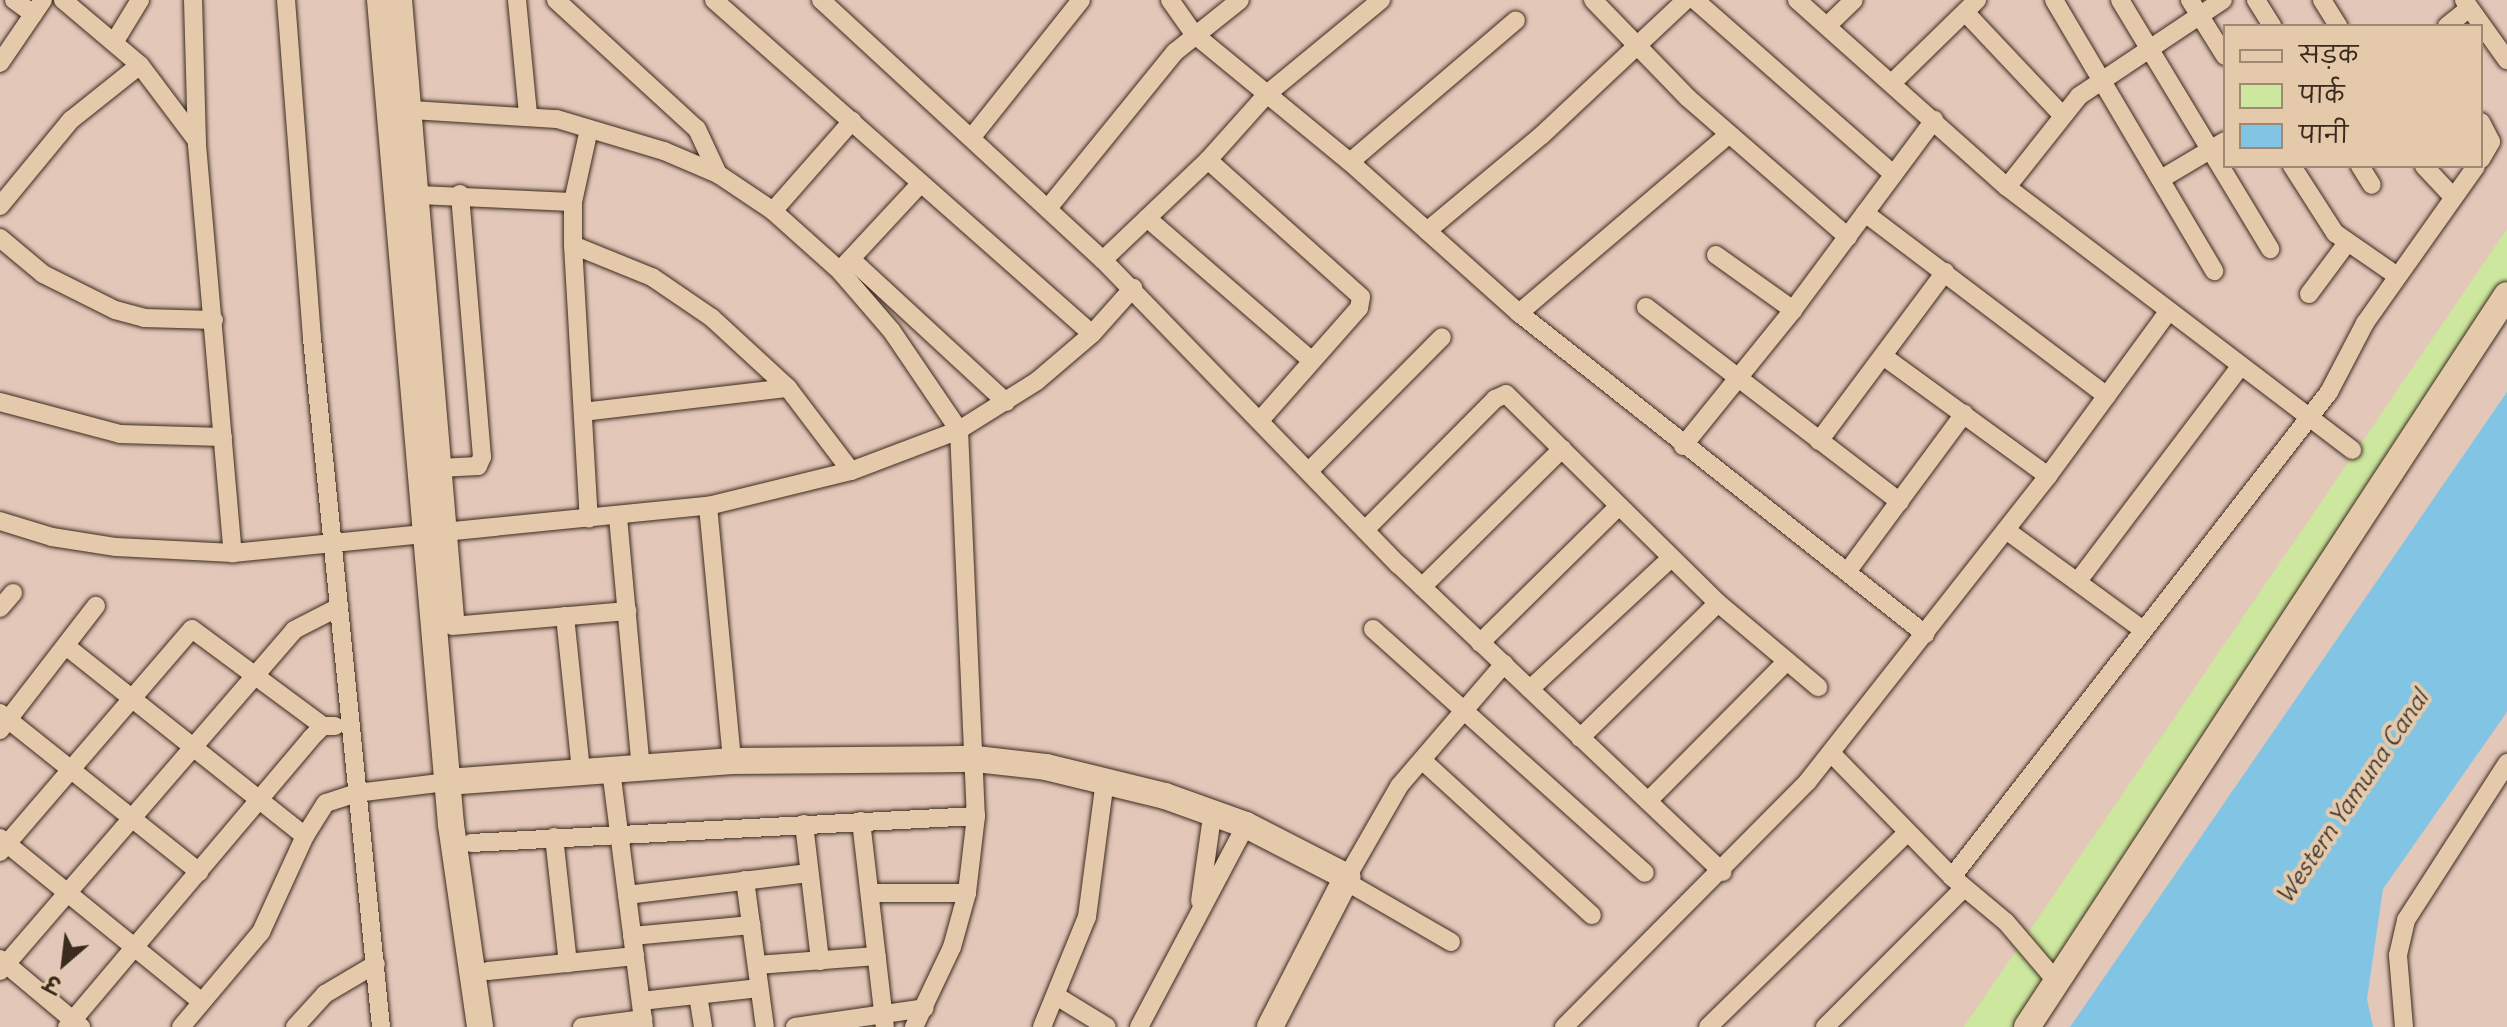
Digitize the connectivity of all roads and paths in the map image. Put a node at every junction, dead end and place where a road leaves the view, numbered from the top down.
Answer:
1 (14, 0) edge
2 (63, 0) edge
3 (140, 0) edge
4 (193, 0) edge
5 (286, 0) edge
6 (380, 0) edge
7 (399, 0) edge
8 (517, 0) edge
9 (556, 0) edge
10 (714, 0) edge
11 (821, 0) edge
12 (1081, 0) edge
13 (1170, 0) edge
14 (1240, 0) edge
15 (1381, 0) edge
16 (1593, 0) edge
17 (1686, 0) edge
18 (1695, 0) edge
19 (1797, 0) edge
20 (1854, 0) edge
21 (2054, 0) edge
22 (2120, 0) edge
23 (2223, 0) edge
24 (2256, 0) edge
25 (2322, 0) edge
26 (2466, 4) edge
27 (1971, 6) edge
28 (38, 7) edge
29 (2195, 8) edge
30 (1516, 20) dead end
31 (2271, 24) edge
32 (2337, 24) edge
33 (2449, 24) edge
34 (2481, 24) edge
35 (1827, 26) junction
36 (2483, 27) edge
37 (1194, 34) junction
38 (115, 41) junction
39 (1638, 48) junction
40 (2147, 48) junction
41 (2223, 53) edge
42 (2507, 60) edge
43 (0, 63) edge
44 (140, 65) junction
45 (2100, 79) junction
46 (1892, 83) junction
47 (1267, 94) junction
48 (399, 109) junction
49 (528, 115) junction
50 (2062, 115) junction
51 (1934, 120) junction
52 (852, 121) junction
53 (2483, 126) edge
54 (589, 129) junction
55 (1728, 135) junction
56 (972, 137) junction
57 (197, 141) junction
58 (2223, 142) edge
59 (2208, 150) junction
60 (2483, 156) edge
61 (1208, 160) junction
62 (1350, 162) junction
63 (2293, 168) edge
64 (2361, 168) edge
65 (2426, 168) edge
66 (2475, 168) edge
67 (718, 174) junction
68 (1893, 174) junction
69 (2161, 179) junction
70 (921, 183) junction
71 (2372, 185) dead end
72 (2007, 187) junction
73 (460, 194) junction
74 (418, 195) junction
75 (2453, 197) junction
76 (573, 202) junction
77 (0, 206) edge
78 (1049, 207) junction
79 (773, 211) junction
80 (1865, 213) junction
81 (1147, 218) junction
82 (1427, 231) junction
83 (1848, 237) junction
84 (0, 238) edge
85 (2347, 243) junction
86 (573, 245) junction
87 (2270, 249) dead end
88 (1716, 255) dead end
89 (1103, 260) junction
90 (845, 265) junction
91 (2214, 271) dead end
92 (1945, 272) junction
93 (2397, 276) junction
94 (1133, 288) junction
95 (2309, 294) dead end
96 (2507, 295) edge
97 (1646, 307) dead end
98 (1793, 310) junction
99 (2168, 312) junction
100 (1519, 313) junction
101 (214, 320) junction
102 (1092, 334) junction
103 (1442, 337) dead end
104 (1883, 356) junction
105 (1312, 361) junction
106 (2240, 367) junction
107 (1740, 379) junction
108 (788, 388) junction
109 (2107, 396) junction
110 (0, 402) edge
111 (1006, 402) junction
112 (583, 412) junction
113 (1964, 414) junction
114 (1261, 419) junction
115 (2307, 419) junction
116 (959, 430) junction
117 (223, 437) junction
118 (1819, 441) junction
119 (1683, 446) junction
120 (1562, 449) junction
121 (2352, 450) dead end
122 (439, 468) junction
123 (1310, 470) junction
124 (851, 471) junction
125 (2048, 476) junction
126 (1900, 502) junction
127 (708, 506) junction
128 (1619, 506) junction
129 (618, 517) junction
130 (589, 519) junction
131 (0, 521) edge
132 (1365, 530) junction
133 (2006, 530) junction
134 (435, 536) junction
135 (334, 546) junction
136 (233, 553) junction
137 (1671, 558) junction
138 (1847, 572) junction
139 (2078, 581) junction
140 (1422, 587) junction
141 (13, 593) dead end
142 (1718, 603) junction
143 (96, 606) dead end
144 (339, 607) junction
145 (0, 608) edge
146 (627, 611) junction
147 (565, 616) junction
148 (452, 626) junction
149 (1373, 629) dead end
150 (2142, 629) junction
151 (1925, 634) junction
152 (1480, 643) junction
153 (66, 646) junction
154 (1786, 662) junction
155 (1504, 664) junction
156 (255, 675) junction
157 (1818, 687) dead end
158 (1530, 689) junction
159 (132, 698) junction
160 (1466, 708) junction
161 (3, 721) edge
162 (350, 725) junction
163 (323, 726) junction
164 (1580, 738) junction
165 (191, 745) junction
166 (1831, 753) junction
167 (976, 759) junction
168 (1422, 760) junction
169 (732, 761) junction
170 (2507, 763) edge
171 (641, 768) junction
172 (611, 770) junction
173 (73, 771) junction
174 (581, 772) junction
175 (1105, 780) junction
176 (456, 781) junction
177 (356, 793) junction
178 (260, 800) junction
179 (1648, 801) junction
180 (1213, 810) junction
181 (976, 816) junction
182 (129, 818) junction
183 (861, 821) junction
184 (804, 824) junction
185 (1246, 825) junction
186 (619, 832) junction
187 (1908, 832) junction
188 (305, 836) junction
189 (554, 837) junction
190 (471, 843) junction
191 (2, 845) edge
192 (199, 872) junction
193 (1722, 872) junction
194 (809, 873) junction
195 (1645, 873) dead end
196 (745, 880) junction
197 (1347, 880) junction
198 (1958, 883) junction
199 (67, 892) junction
200 (870, 893) junction
201 (967, 893) junction
202 (627, 895) junction
203 (1198, 915) junction
204 (1592, 915) dead end
205 (751, 925) junction
206 (632, 936) junction
207 (1451, 942) dead end
208 (134, 947) junction
209 (635, 956) junction
210 (877, 956) junction
211 (820, 961) junction
212 (568, 963) junction
213 (376, 964) junction
214 (2, 965) edge
215 (757, 965) junction
216 (488, 971) junction
217 (2057, 982) junction
218 (759, 988) junction
219 (698, 995) junction
220 (1058, 997) junction
221 (202, 1002) junction
222 (925, 1008) junction
223 (643, 1016) edge
224 (884, 1020) edge
225 (1278, 1024) edge
226 (74, 1025) edge
227 (181, 1027) edge
228 (295, 1027) edge
229 (381, 1027) edge
230 (480, 1027) edge
231 (495, 1027) edge
232 (582, 1027) edge
233 (703, 1027) edge
234 (765, 1027) edge
235 (795, 1027) edge
236 (914, 1027) edge
237 (1042, 1027) edge
238 (1107, 1027) edge
239 (1139, 1027) edge
240 (1564, 1027) edge
241 (1708, 1027) edge
242 (1825, 1027) edge
243 (2027, 1027) edge
244 (2404, 1027) edge

1 - 28 street
2 - 38 street
3 - 38 street
4 - 57 street
5 - 135 street
6 - 48 street
7 - 48 street
8 - 49 street
9 - 67 street
10 - 52 street
11 - 56 street
12 - 56 street
13 - 37 street
14 - 37 street
15 - 47 street
16 - 39 street
17 - 39 street
18 - 68 street
19 - 35 street
20 - 35 street
21 - 45 street
22 - 40 street
23 - 29 street
24 - 31 street
25 - 32 street
26 - 33 street
26 - 34 street
27 - 46 street
27 - 50 street
28 - 43 street
29 - 40 street
29 - 41 street
30 - 62 street
35 - 46 street
36 - 42 street
37 - 47 street
37 - 78 street
38 - 44 street
39 - 55 street
39 - 82 street
40 - 45 street
40 - 59 street
44 - 57 street
44 - 77 street
45 - 50 street
45 - 69 street
46 - 51 street
47 - 61 street
47 - 62 street
48 - 49 street
48 - 74 street
48 - 134 street
49 - 54 street
50 - 72 street
51 - 68 street
51 - 72 street
52 - 70 street
52 - 79 street
53 - 60 street
54 - 67 street
54 - 76 street
55 - 83 street
55 - 100 street
56 - 78 street
57 - 101 street
58 - 59 street
59 - 69 street
59 - 87 street
61 - 81 street
61 - 105 street
62 - 82 street
63 - 85 street
64 - 71 street
65 - 75 street
66 - 75 street
67 - 79 street
68 - 80 street
69 - 91 street
70 - 90 street
70 - 102 street
72 - 99 street
73 - 74 street
73 - 76 street
73 - 122 street
74 - 122 street
75 - 93 street
76 - 86 street
78 - 89 street
79 - 90 street
80 - 83 street
80 - 92 street
81 - 89 street
81 - 105 street
82 - 100 street
83 - 98 street
84 - 101 street
85 - 93 street
85 - 95 street
86 - 108 street
86 - 112 street
88 - 98 street
89 - 94 street
90 - 111 street
90 - 116 street
92 - 104 street
92 - 109 street
93 - 115 street
94 - 102 street
94 - 114 street
96 - 217 street
97 - 107 street
98 - 107 street
99 - 106 street
99 - 109 street
100 - 119 street
101 - 117 street
102 - 111 street
103 - 123 street
104 - 113 street
104 - 118 street
105 - 114 street
106 - 115 street
106 - 139 street
107 - 118 street
107 - 119 street
108 - 112 street
108 - 124 street
109 - 125 street
110 - 117 street
111 - 116 street
112 - 130 street
113 - 125 street
113 - 126 street
114 - 123 street
115 - 121 street
115 - 150 street
116 - 124 street
116 - 167 street
117 - 136 street
118 - 126 street
119 - 138 street
120 - 128 street
120 - 132 street
120 - 140 street
122 - 134 street
123 - 132 street
124 - 127 street
125 - 133 street
126 - 138 street
127 - 129 street
127 - 169 street
128 - 137 street
128 - 152 street
129 - 130 street
129 - 146 street
130 - 134 street
131 - 136 street
132 - 140 street
133 - 139 street
133 - 151 street
134 - 135 street
134 - 148 street
134 - 176 street
135 - 136 street
135 - 144 street
137 - 142 street
137 - 158 street
138 - 151 street
139 - 150 street
140 - 152 street
141 - 145 street
142 - 154 street
142 - 164 street
143 - 153 street
144 - 156 street
144 - 162 street
146 - 147 street
146 - 171 street
147 - 148 street
147 - 174 street
148 - 176 street
149 - 160 street
150 - 198 street
151 - 166 street
152 - 155 street
153 - 159 street
153 - 161 street
154 - 157 street
154 - 179 street
155 - 158 street
155 - 160 street
156 - 159 street
156 - 163 street
156 - 165 street
158 - 164 street
159 - 165 street
159 - 173 street
160 - 168 street
160 - 195 street
161 - 173 street
162 - 163 street
162 - 177 street
163 - 178 street
164 - 179 street
165 - 178 street
165 - 182 street
166 - 187 street
166 - 193 street
167 - 169 street
167 - 175 street
167 - 181 street
168 - 197 street
168 - 204 street
169 - 171 street
170 - 244 street
171 - 172 street
172 - 174 street
172 - 186 street
173 - 182 street
173 - 191 street
174 - 176 street
175 - 180 street
175 - 220 street
176 - 177 street
176 - 190 street
176 - 230 street
177 - 188 street
177 - 213 street
178 - 188 street
178 - 192 street
179 - 193 street
180 - 185 street
180 - 203 street
181 - 183 street
181 - 201 street
182 - 192 street
182 - 199 street
183 - 184 street
183 - 200 street
184 - 186 street
184 - 194 street
185 - 197 street
185 - 203 street
186 - 189 street
186 - 202 street
187 - 198 street
187 - 241 street
188 - 221 street
189 - 190 street
189 - 212 street
190 - 216 street
191 - 199 street
192 - 208 street
193 - 240 street
194 - 196 street
194 - 211 street
196 - 202 street
196 - 205 street
197 - 207 street
197 - 225 street
198 - 217 street
198 - 242 street
199 - 208 street
199 - 214 street
200 - 201 street
200 - 210 street
201 - 222 street
202 - 206 street
203 - 239 street
205 - 206 street
205 - 215 street
206 - 209 street
208 - 221 street
208 - 226 street
209 - 212 street
209 - 223 street
210 - 211 street
210 - 224 street
211 - 215 street
212 - 216 street
213 - 228 street
213 - 229 street
214 - 226 street
215 - 218 street
216 - 231 street
217 - 243 street
218 - 219 street
218 - 234 street
219 - 223 street
219 - 233 street
220 - 237 street
220 - 238 street
221 - 227 street
222 - 224 street
222 - 236 street
223 - 232 street
224 - 235 street

